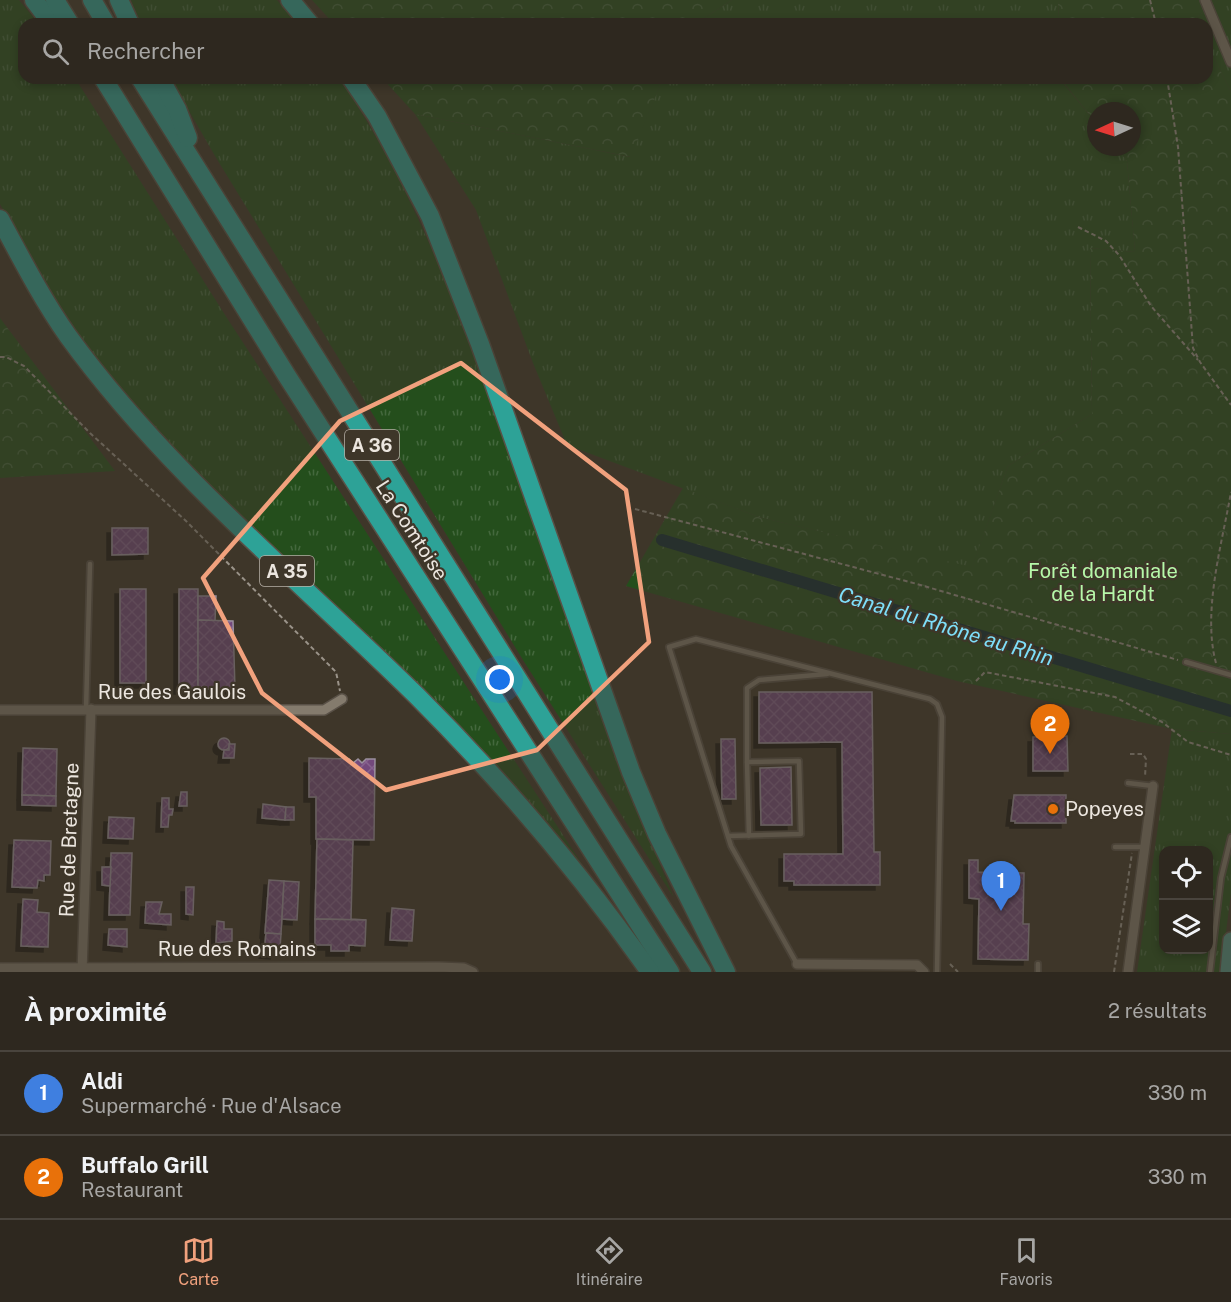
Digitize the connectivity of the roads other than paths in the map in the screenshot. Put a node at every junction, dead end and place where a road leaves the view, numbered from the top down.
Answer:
1 (34, 0) edge
2 (55, 0) edge
3 (92, 0) edge
4 (119, 0) edge
5 (290, 0) edge
6 (1205, 0) edge
7 (48, 18) edge
8 (66, 18) edge
9 (102, 18) edge
10 (127, 18) edge
11 (305, 18) edge
12 (1213, 18) edge
13 (1213, 19) edge
14 (1231, 62) edge
15 (96, 84) edge
16 (107, 84) edge
17 (144, 84) edge
18 (163, 84) edge
19 (355, 84) edge
20 (149, 154) junction
21 (202, 173) junction
22 (0, 219) edge
23 (90, 564) dead end
24 (1186, 662) road end
25 (831, 674) junction
26 (1231, 675) edge
27 (342, 699) road end
28 (0, 710) edge
29 (88, 710) junction
30 (747, 762) junction
31 (1128, 783) dead end
32 (1148, 785) joint
33 (728, 836) junction
34 (749, 836) junction
35 (1231, 837) edge
36 (1115, 847) dead end
37 (1145, 847) junction
38 (1231, 940) edge
39 (797, 964) joint
40 (1038, 964) dead end
41 (0, 968) edge
42 (288, 969) edge
43 (82, 970) edge
44 (473, 972) edge
45 (650, 972) edge
46 (670, 972) edge
47 (702, 972) edge
48 (726, 972) edge
49 (924, 972) edge
50 (937, 972) edge
51 (1038, 972) edge
52 (1128, 972) edge
53 (1210, 972) edge
54 (1228, 972) edge

1 - 7 highway
2 - 8 highway
3 - 9 highway
4 - 10 highway
5 - 11 highway
6 - 12 street
13 - 14 street
15 - 20 highway
16 - 20 highway, La Comtoise / A 36
17 - 21 highway, La Comtoise / A 36
18 - 21 highway
19 - 48 highway
20 - 46 highway, La Comtoise / A 36
21 - 47 highway, La Comtoise / A 36
22 - 45 highway, A 35
23 - 29 lane
24 - 26 lane
25 - 30 lane
25 - 33 lane
25 - 50 lane
27 - 29 street, Rue des Gaulois
28 - 29 street, Rue des Gaulois
29 - 43 street, Rue de Bretagne
30 - 34 lane
30 - 34 lane
31 - 32 lane
32 - 37 street
33 - 34 lane
33 - 39 lane
35 - 53 lane
36 - 37 lane
37 - 52 street
38 - 54 main road
39 - 49 street
40 - 51 lane
41 - 43 street, Rue des Romains
42 - 43 street, Rue des Romains
42 - 44 street, Rue des Romains

